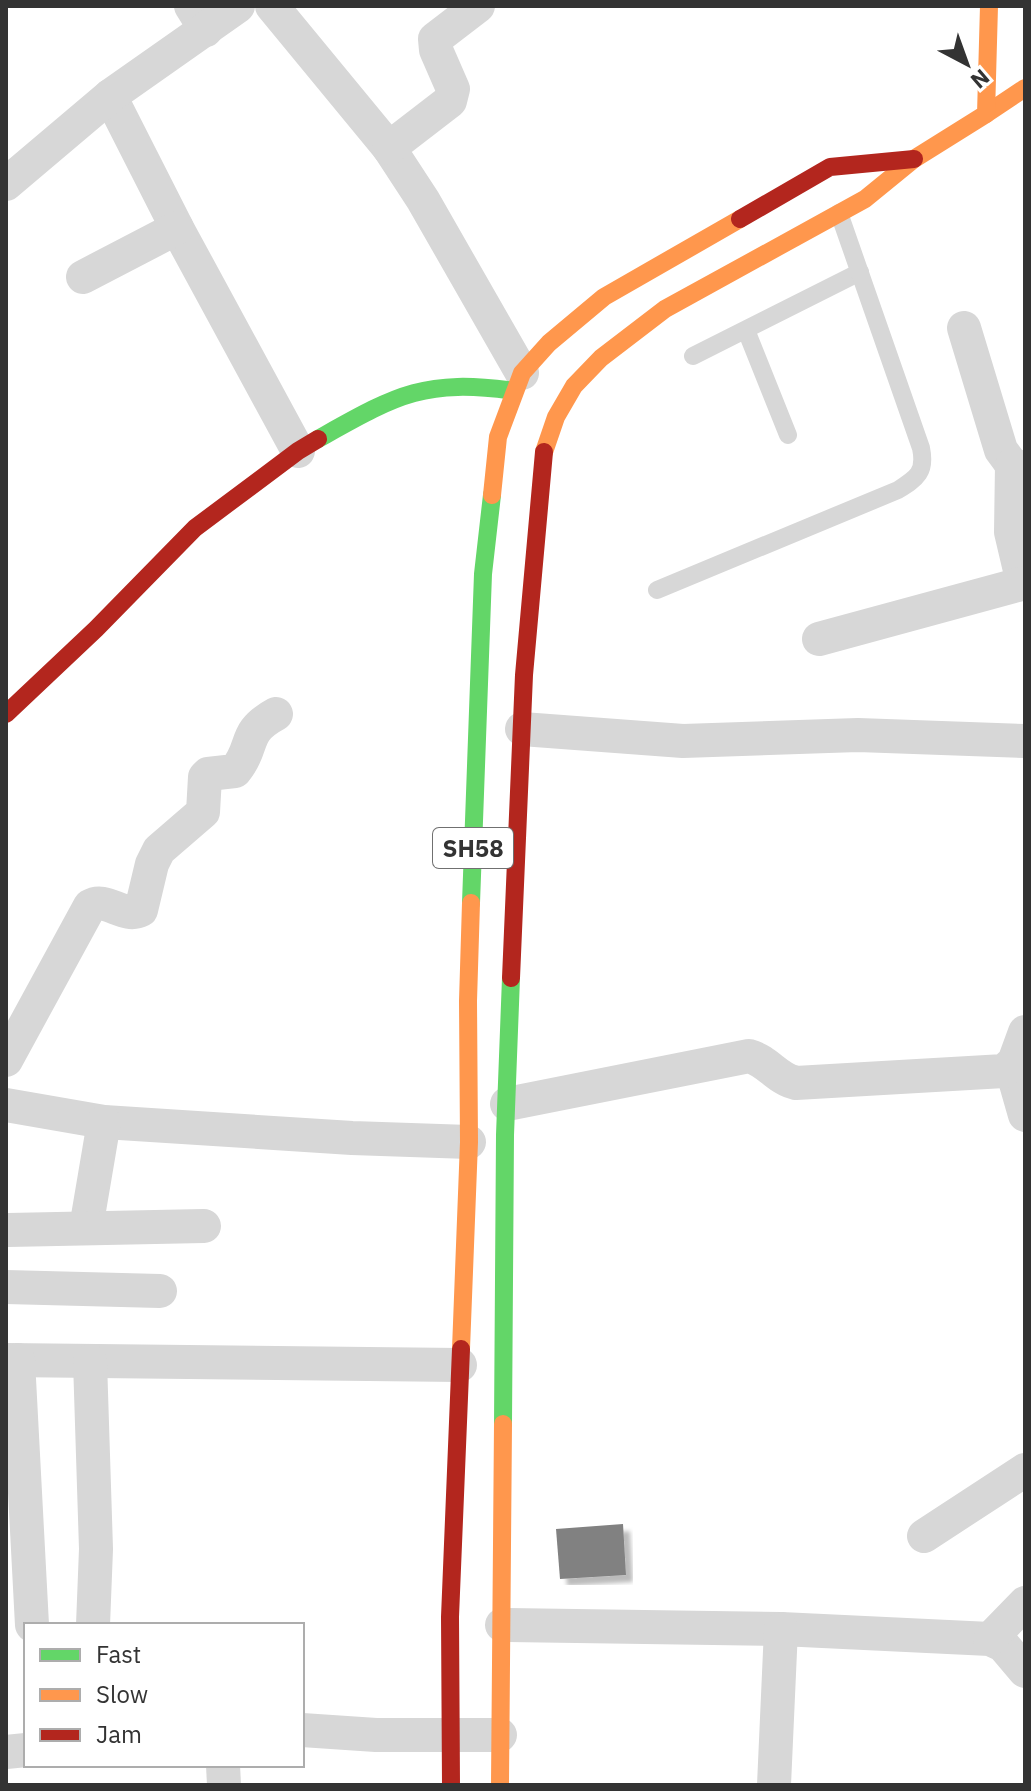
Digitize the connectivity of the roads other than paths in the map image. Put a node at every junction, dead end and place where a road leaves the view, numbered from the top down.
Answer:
1 (238, 6) edge
2 (272, 6) edge
3 (478, 6) edge
4 (989, 6) edge
5 (199, 18) edge
6 (1025, 88) edge
7 (110, 96) junction
8 (986, 114) junction
9 (389, 148) junction
10 (914, 159) junction
11 (6, 184) edge
12 (839, 213) junction
13 (177, 228) junction
14 (860, 272) junction
15 (83, 277) dead end
16 (964, 328) dead end
17 (746, 330) junction
18 (693, 356) dead end
19 (518, 382) junction
20 (788, 435) dead end
21 (298, 451) junction
22 (1019, 466) edge
23 (1024, 583) edge
24 (657, 590) dead end
25 (819, 639) dead end
26 (6, 714) edge
27 (276, 714) dead end
28 (522, 729) junction
29 (1025, 741) edge
30 (496, 836) junction
31 (1025, 1032) edge
32 (6, 1060) edge
33 (1011, 1066) junction
34 (507, 1104) junction
35 (6, 1105) edge
36 (1025, 1115) edge
37 (104, 1122) junction
38 (469, 1142) junction
39 (204, 1226) dead end
40 (86, 1228) junction
41 (8, 1230) dead end
42 (6, 1287) edge
43 (160, 1291) dead end
44 (12, 1360) edge
45 (90, 1361) junction
46 (460, 1365) junction
47 (1025, 1470) edge
48 (924, 1536) dead end
49 (1025, 1603) edge
50 (32, 1623) edge
51 (93, 1623) edge
52 (502, 1625) junction
53 (781, 1629) junction
54 (990, 1639) junction
55 (1025, 1671) edge
56 (304, 1730) edge
57 (451, 1734) junction
58 (500, 1735) junction
59 (451, 1785) edge
60 (500, 1785) edge
61 (774, 1785) edge

1 - 5 street
2 - 9 street
3 - 9 street
4 - 8 main road
5 - 7 street
6 - 8 main road
7 - 11 street
7 - 13 street
8 - 10 main road, SH58
9 - 19 street
10 - 12 main road, SH58
10 - 19 main road, SH58
12 - 14 lane
12 - 28 main road, SH58
13 - 15 street
13 - 21 street
14 - 17 lane
14 - 24 lane
16 - 22 street
17 - 18 lane
17 - 20 lane
19 - 21 main road
19 - 30 main road, SH58
21 - 26 main road
22 - 23 street
23 - 25 street
27 - 32 street
28 - 29 street
28 - 30 main road, SH58
30 - 34 main road, SH58
30 - 38 main road, SH58
31 - 33 street
33 - 34 street
33 - 36 street
34 - 52 main road, SH58
35 - 37 street
37 - 38 street
37 - 40 street
38 - 46 main road, SH58
39 - 40 street
40 - 41 street
42 - 43 street
44 - 45 street
44 - 50 street
45 - 46 street
45 - 51 street
46 - 57 main road, SH58
47 - 48 street
49 - 54 street
52 - 53 street
52 - 58 main road, SH58
53 - 54 street
53 - 61 street
54 - 55 street
56 - 57 street
57 - 58 street
57 - 59 main road, SH58
58 - 60 main road, SH58

